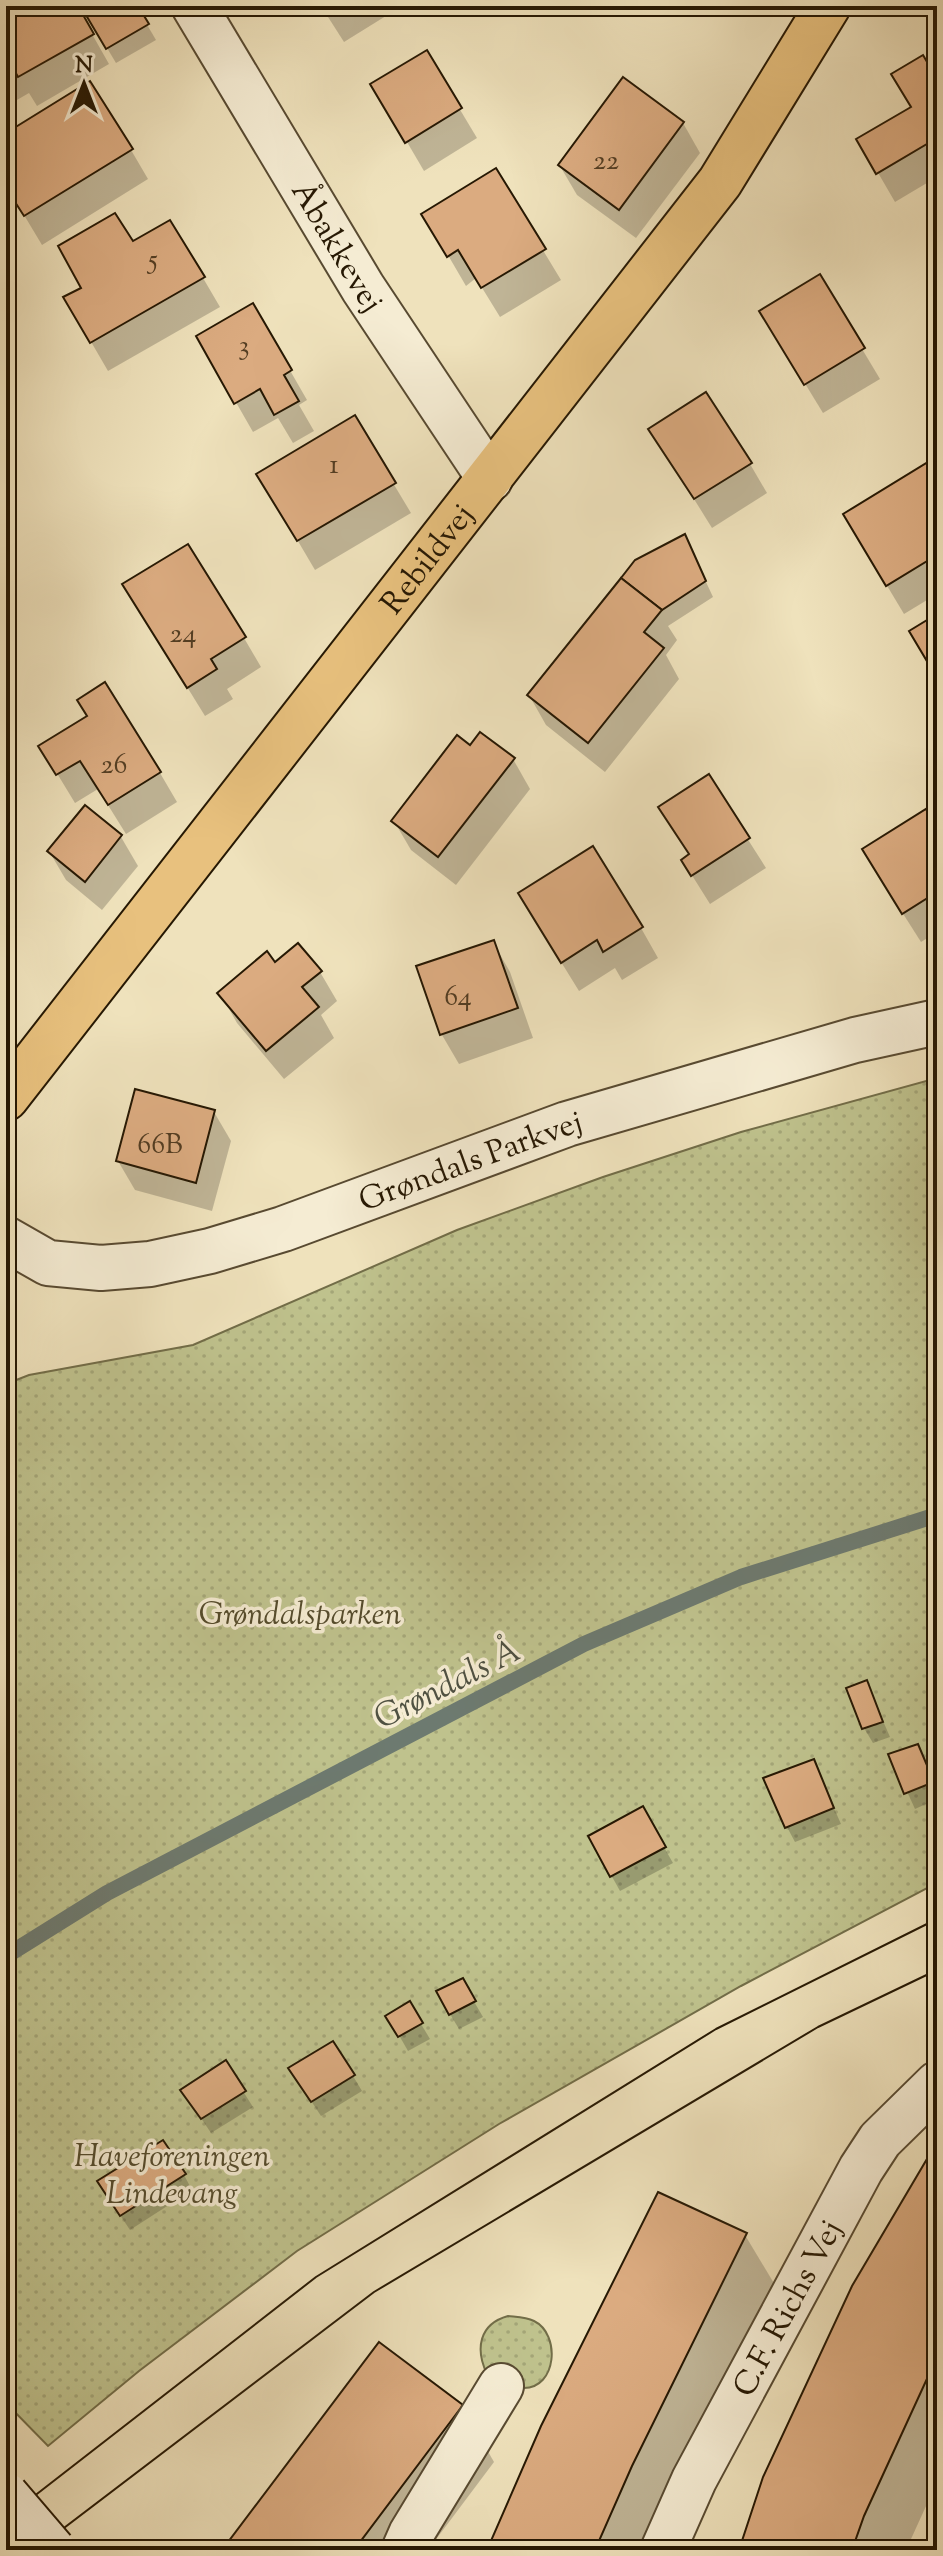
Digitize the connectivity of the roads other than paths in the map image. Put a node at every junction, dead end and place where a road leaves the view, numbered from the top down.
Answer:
1 (194, 6) edge
2 (828, 6) edge
3 (490, 479) junction
4 (937, 1022) edge
5 (6, 1098) edge
6 (6, 1239) edge
7 (937, 2084) edge
8 (501, 2386) dead end
9 (6, 2495) edge
10 (53, 2550) edge
11 (404, 2550) edge
12 (663, 2550) edge

1 - 3 street, Åbakkevej
2 - 3 main road, Rebildvej
3 - 5 main road, Rebildvej
4 - 6 street, Grøndals Parkvej
7 - 12 street, C.F. Richs Vej
8 - 11 street
9 - 10 street, bridge

